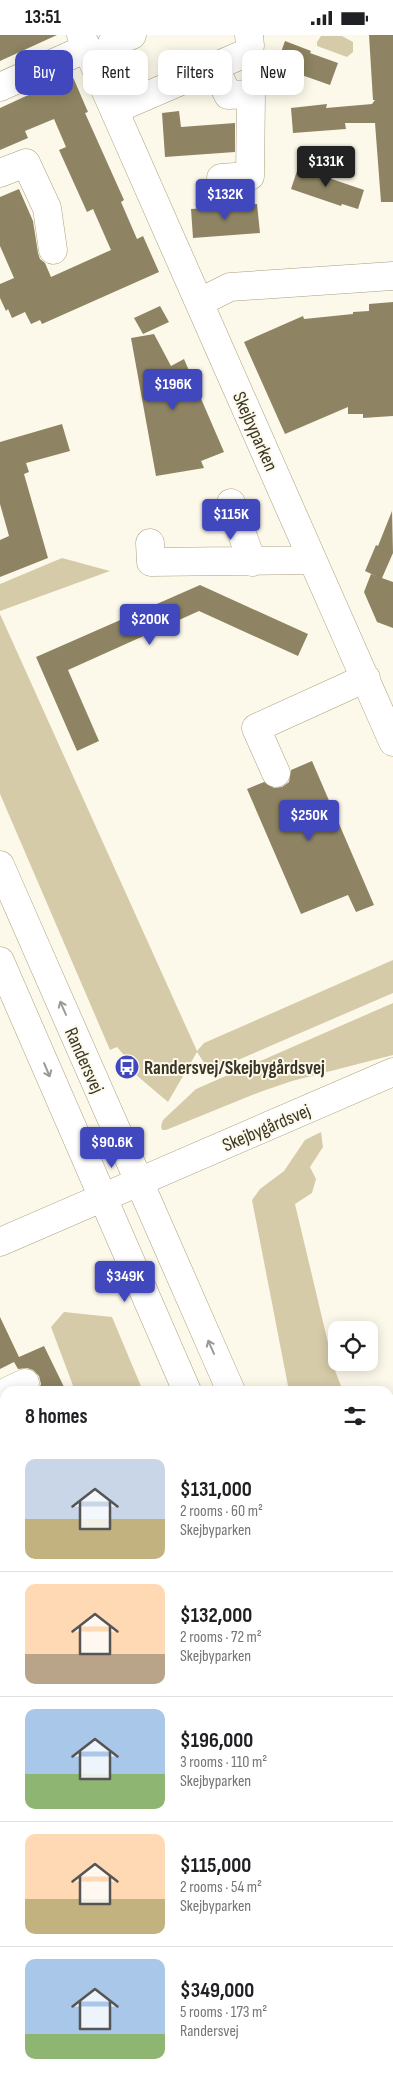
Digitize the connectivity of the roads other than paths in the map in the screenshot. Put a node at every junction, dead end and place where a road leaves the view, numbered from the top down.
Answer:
1 (249, 35) edge
2 (103, 40) edge
3 (232, 60) edge
4 (0, 87) edge
5 (158, 92) edge
6 (232, 95) edge
7 (114, 110) junction
8 (0, 173) edge
9 (221, 178) dead end
10 (53, 249) dead end
11 (393, 276) edge
12 (200, 302) junction
13 (231, 503) dead end
14 (150, 553) dead end
15 (312, 560) junction
16 (252, 562) junction
17 (377, 686) edge
18 (393, 742) edge
19 (276, 773) dead end
20 (0, 865) edge
21 (0, 961) edge
22 (393, 1072) edge
23 (139, 1181) junction
24 (101, 1197) junction
25 (0, 1242) edge
26 (186, 1386) edge
27 (228, 1386) edge

1 - 3 street
2 - 4 street, Skejbyparken
2 - 7 street, Skejbyparken
5 - 7 street
6 - 9 street
7 - 12 street, Skejbyparken
8 - 10 street
11 - 12 street
12 - 15 street, Skejbyparken
13 - 16 street
14 - 16 street
15 - 16 street
15 - 17 street, Skejbyparken
17 - 18 street, Skejbyparken
17 - 19 street
23 -> 20 street, Randersvej
21 -> 24 street, Randersvej
22 - 23 street, Skejbygårdsvej
23 - 24 street, Skejbygårdsvej
27 -> 23 street, Randersvej
24 - 25 street, Skejbygårdsvej
24 - 26 street, Randersvej

